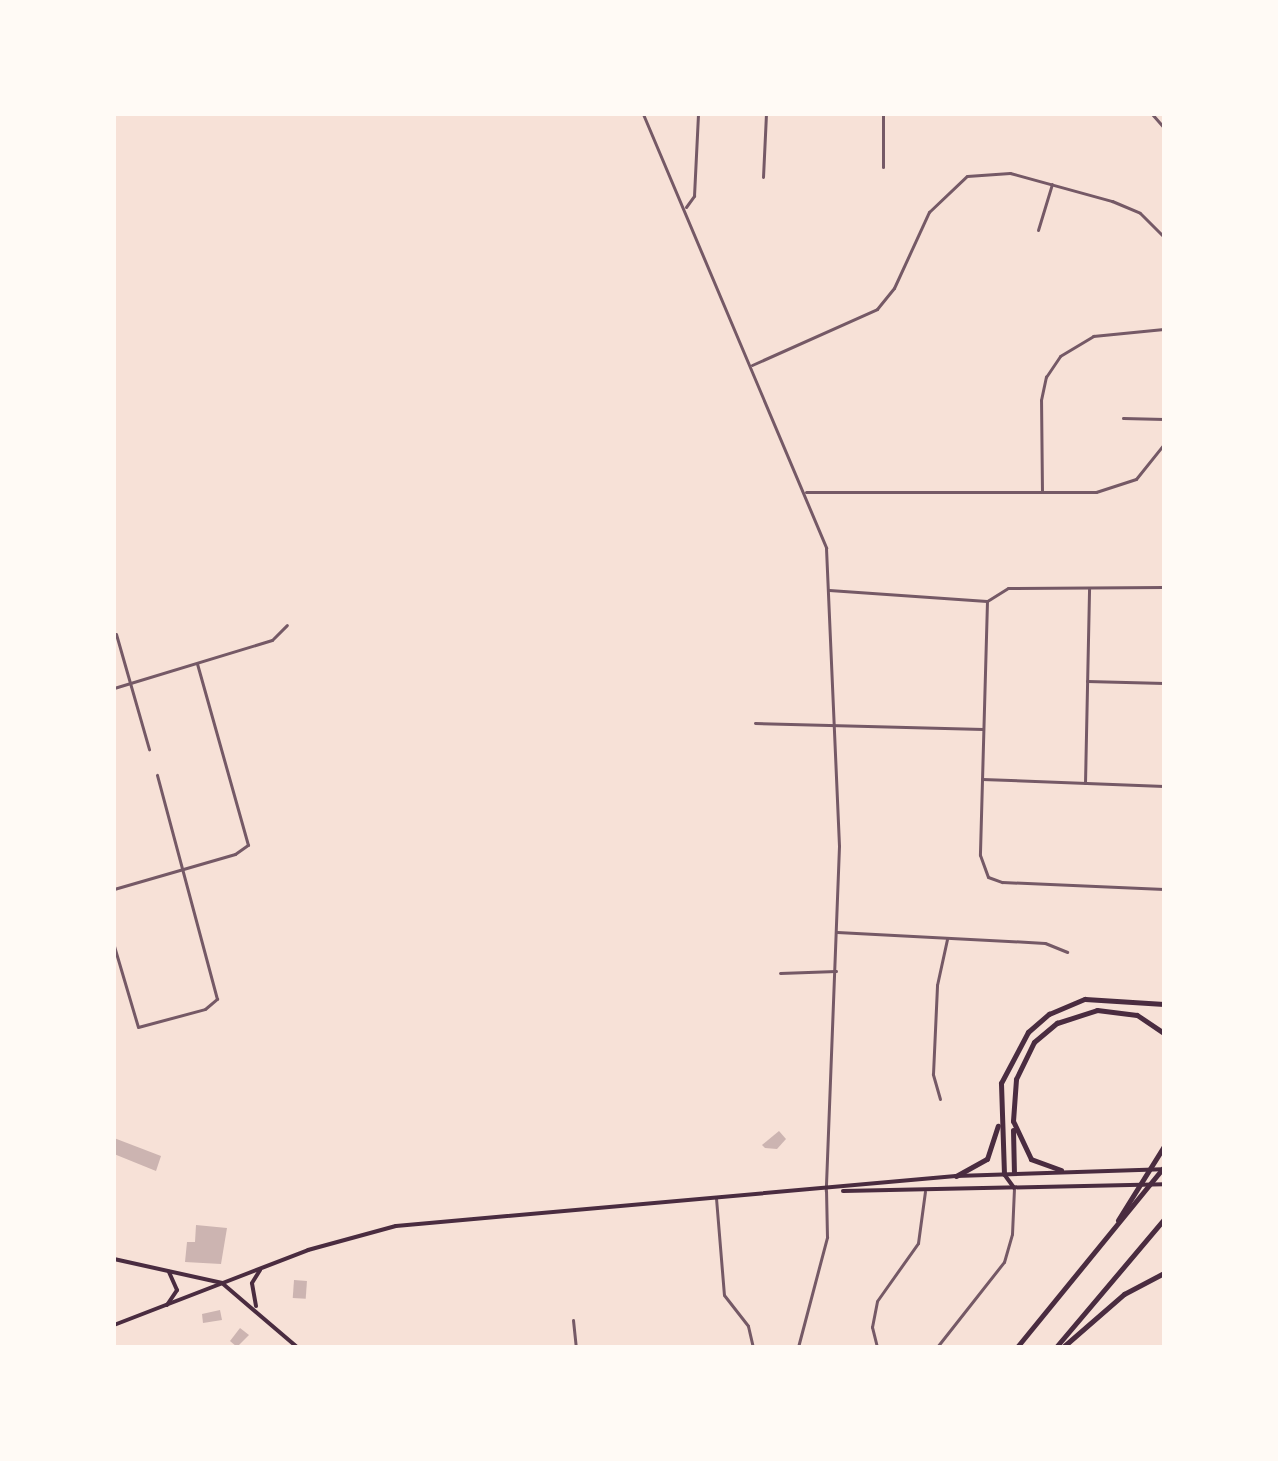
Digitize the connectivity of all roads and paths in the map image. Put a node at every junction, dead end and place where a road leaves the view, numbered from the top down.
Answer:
1 (643, 114) edge
2 (698, 114) edge
3 (766, 114) edge
4 (883, 114) edge
5 (1152, 114) edge
6 (1164, 128) edge
7 (883, 167) dead end
8 (763, 177) dead end
9 (1052, 184) junction
10 (686, 207) junction
11 (1038, 230) dead end
12 (1164, 237) edge
13 (1164, 329) edge
14 (752, 365) junction
15 (1123, 418) dead end
16 (1164, 419) edge
17 (1164, 444) edge
18 (806, 492) junction
19 (1042, 492) junction
20 (1164, 587) edge
21 (1089, 588) junction
22 (829, 590) junction
23 (987, 601) junction
24 (287, 625) dead end
25 (116, 634) dead end
26 (197, 664) junction
27 (1087, 681) junction
28 (130, 683) junction
29 (1164, 683) edge
30 (114, 688) edge
31 (755, 723) dead end
32 (835, 725) junction
33 (983, 729) junction
34 (149, 749) dead end
35 (157, 775) dead end
36 (982, 779) junction
37 (1085, 783) junction
38 (1164, 786) edge
39 (183, 869) junction
40 (114, 889) edge
41 (1164, 889) edge
42 (837, 932) junction
43 (947, 939) junction
44 (114, 946) edge
45 (1067, 952) dead end
46 (836, 971) junction
47 (780, 973) dead end
48 (1164, 1004) edge
49 (1164, 1033) edge
50 (940, 1099) dead end
51 (999, 1113) junction
52 (1013, 1121) junction
53 (1164, 1146) edge
54 (1164, 1168) edge
55 (1061, 1170) junction
56 (1014, 1173) junction
57 (1004, 1174) junction
58 (956, 1176) junction
59 (1164, 1184) edge
60 (1014, 1188) junction
61 (826, 1191) junction
62 (925, 1191) junction
63 (716, 1198) junction
64 (1164, 1216) edge
65 (1115, 1228) junction
66 (114, 1259) edge
67 (263, 1267) junction
68 (167, 1270) junction
69 (1164, 1273) edge
70 (222, 1283) junction
71 (166, 1305) junction
72 (257, 1308) junction
73 (573, 1320) dead end
74 (114, 1325) edge
75 (297, 1347) edge
76 (576, 1347) edge
77 (753, 1347) edge
78 (798, 1347) edge
79 (877, 1347) edge
80 (937, 1347) edge
81 (1017, 1347) edge
82 (1056, 1347) edge
83 (1063, 1347) edge

1 - 10 street
2 - 10 street
3 - 8 street
4 - 7 street
5 - 6 street
9 - 11 street
9 - 12 street
9 - 14 street
10 - 14 street
13 - 19 street
14 - 18 street
15 - 16 street
17 - 19 street
18 - 19 street
18 - 22 street
20 - 21 street
21 - 23 street
21 - 27 street
22 - 23 street
22 - 32 street
23 - 33 street
24 - 26 street
25 - 28 street
26 - 28 street
26 - 39 street
27 - 29 street
27 - 37 street
28 - 30 street
28 - 34 street
31 - 32 street
32 - 33 street
32 - 42 street
33 - 36 street
35 - 39 street
36 - 37 street
36 - 41 street
37 - 38 street
39 - 40 street
39 - 44 street
42 - 43 street
42 - 46 street
43 - 45 street
43 - 50 street
46 - 47 street
46 - 61 street
48 - 51 highway
49 - 52 highway
51 - 57 highway
51 - 58 highway
52 - 55 highway
52 - 56 highway
53 - 65 highway
54 - 55 main road
54 - 65 highway
55 - 56 main road
56 - 57 main road
56 - 60 main road
57 - 58 main road
57 - 60 main road
58 - 61 main road
59 - 60 main road
60 - 62 main road
60 - 80 street
61 - 62 main road
61 - 63 main road
61 - 78 street
62 - 79 street
63 - 67 main road
63 - 77 street
64 - 82 highway
65 - 81 highway
66 - 68 main road
67 - 70 main road
67 - 72 main road
68 - 70 main road
68 - 71 main road
69 - 83 highway
70 - 71 main road
70 - 72 main road
71 - 74 main road
72 - 75 main road
73 - 76 street

